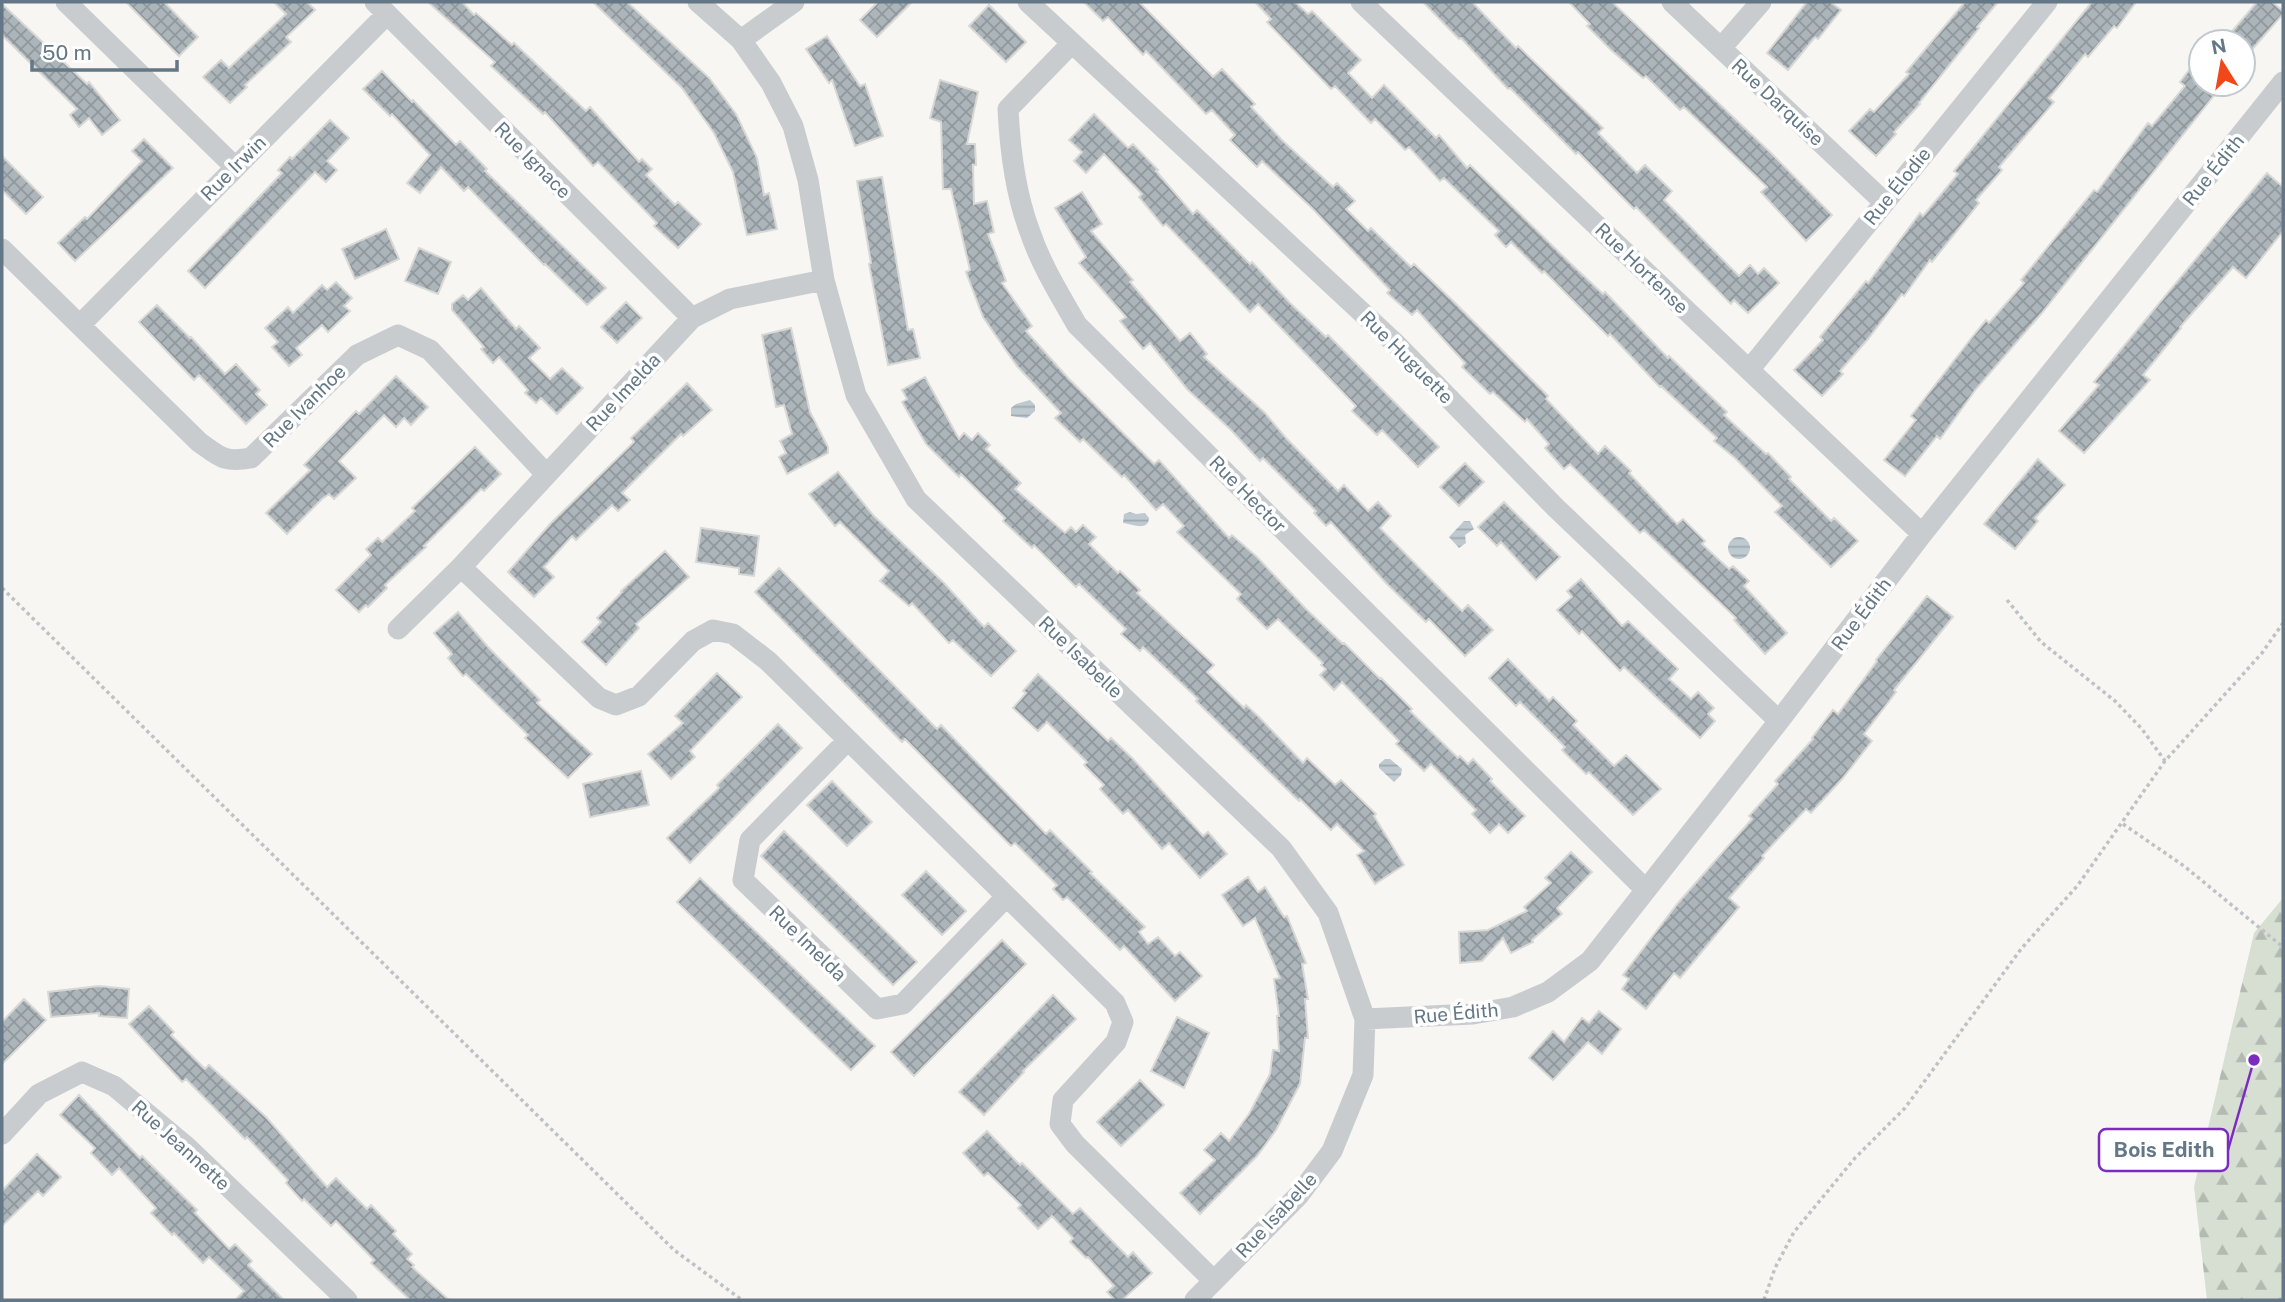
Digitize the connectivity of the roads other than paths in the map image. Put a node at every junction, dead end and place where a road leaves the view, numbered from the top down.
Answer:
1 (65, 2) edge
2 (698, 2) edge
3 (794, 2) edge
4 (1028, 2) edge
5 (1361, 2) edge
6 (1672, 2) edge
7 (1761, 2) edge
8 (2047, 2) edge
9 (381, 8) edge
10 (741, 40) junction
11 (1071, 44) junction
12 (1721, 48) junction
13 (2283, 82) edge
14 (234, 167) junction
15 (1884, 202) junction
16 (2, 249) edge
17 (824, 280) junction
18 (692, 318) junction
19 (81, 324) junction
20 (1749, 370) junction
21 (546, 474) junction
22 (1922, 534) junction
23 (461, 566) junction
24 (398, 629) dead end
25 (1779, 721) junction
26 (847, 741) junction
27 (1645, 889) junction
28 (1006, 897) junction
29 (1365, 1019) junction
30 (2, 1134) edge
31 (1214, 1281) junction
32 (348, 1300) edge
33 (1195, 1300) edge

1 - 14 street
2 - 10 street, Rue Isabelle
3 - 10 street
4 - 11 street, Rue Huguette
5 - 20 street, Rue Hortense
6 - 12 street, Rue Darquise
7 - 12 street
8 - 15 street, Rue Élodie
9 - 14 street, Rue Irwin
9 - 18 street, Rue Ignace
10 - 17 street, Rue Isabelle
11 - 25 street, Rue Huguette
11 - 27 street, Rue Hector
12 - 15 street, Rue Darquise
13 - 22 street, Rue Édith
14 - 19 street, Rue Irwin
15 - 20 street, Rue Élodie
16 - 19 street, Rue Ivanhoe
17 - 18 street, Rue Imelda
17 - 29 street, Rue Isabelle
18 - 21 street, Rue Imelda
19 - 21 street, Rue Ivanhoe
20 - 22 street, Rue Hortense
21 - 23 street, Rue Imelda
22 - 25 street, Rue Édith
23 - 24 street, Rue Imelda
23 - 26 street
25 - 27 street, Rue Édith
26 - 28 street
26 - 28 street, Rue Imelda
27 - 29 street, Rue Édith
28 - 31 street
29 - 31 street, Rue Isabelle
30 - 32 street, Rue Jeannette
31 - 33 street, Rue Isabelle

